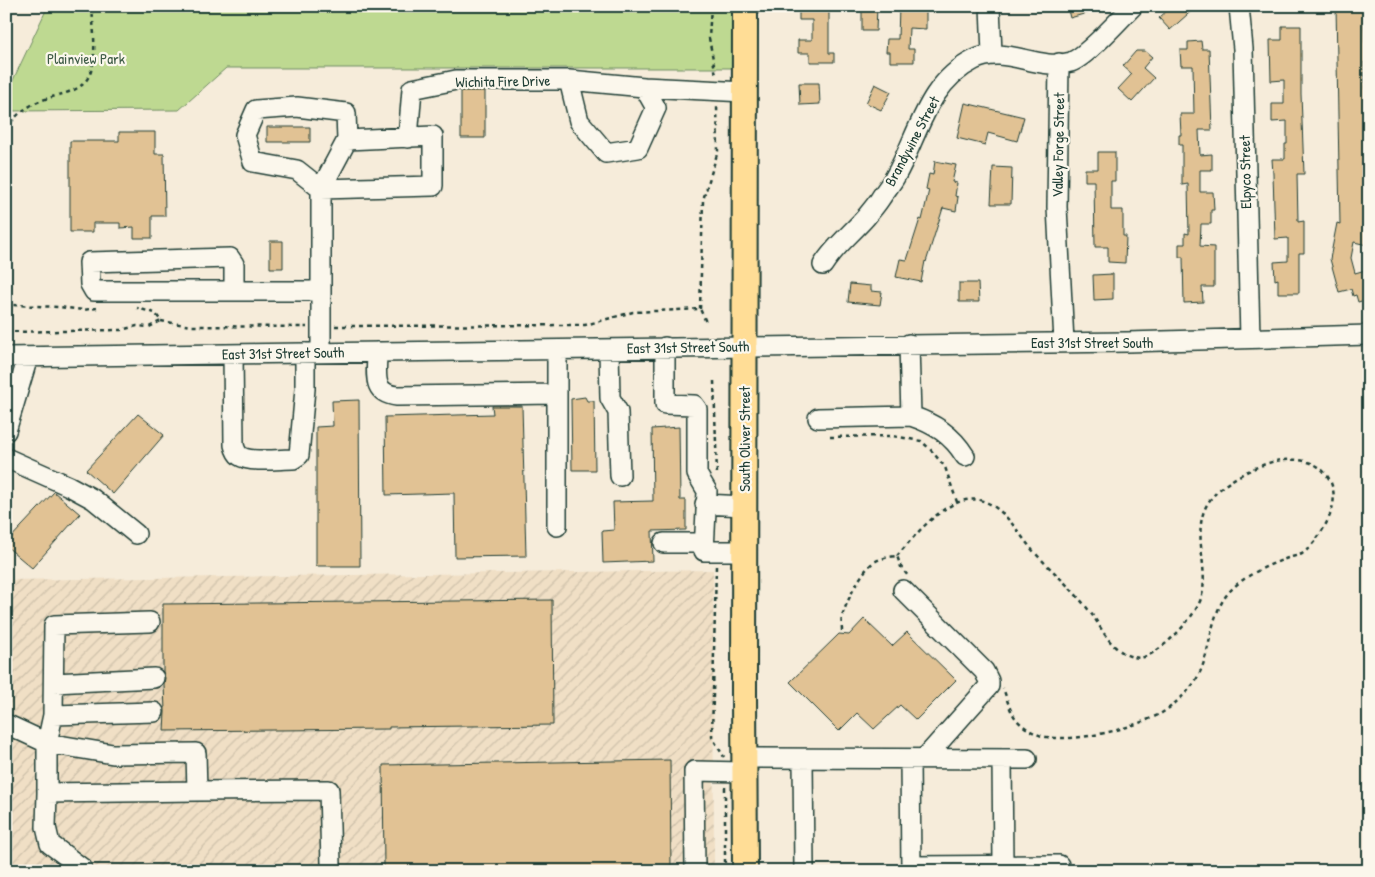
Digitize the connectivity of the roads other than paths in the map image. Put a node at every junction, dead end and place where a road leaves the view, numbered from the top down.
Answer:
1 (745, 6) edge
2 (990, 6) edge
3 (1133, 6) edge
4 (1240, 6) edge
5 (992, 54) junction
6 (1059, 63) junction
7 (569, 80) junction
8 (644, 87) junction
9 (744, 92) junction
10 (408, 138) junction
11 (347, 140) junction
12 (320, 189) junction
13 (823, 265) dead end
14 (234, 291) junction
15 (321, 291) junction
16 (1369, 336) edge
17 (1250, 338) junction
18 (1064, 342) junction
19 (909, 344) junction
20 (744, 346) junction
21 (665, 347) junction
22 (609, 349) junction
23 (557, 350) junction
24 (313, 352) junction
25 (376, 352) junction
26 (233, 354) junction
27 (6, 357) edge
28 (28, 357) junction
29 (557, 394) junction
30 (911, 416) junction
31 (818, 418) dead end
32 (6, 431) edge
33 (965, 456) dead end
34 (6, 458) edge
35 (620, 476) dead end
36 (705, 504) junction
37 (744, 506) junction
38 (557, 526) dead end
39 (136, 534) dead end
40 (664, 543) dead end
41 (710, 547) junction
42 (744, 551) junction
43 (907, 585) road end
44 (150, 622) dead end
45 (154, 678) dead end
46 (54, 683) junction
47 (154, 712) dead end
48 (54, 715) junction
49 (6, 724) edge
50 (47, 743) junction
51 (803, 758) junction
52 (917, 759) junction
53 (1002, 759) junction
54 (1027, 759) dead end
55 (738, 767) junction
56 (196, 791) junction
57 (47, 793) junction
58 (331, 864) dead end
59 (1003, 865) junction
60 (911, 868) edge
61 (82, 871) edge
62 (695, 871) edge
63 (745, 871) edge
64 (804, 871) edge
65 (1058, 871) edge

1 - 9 main road, South Oliver Street
2 - 5 street
3 - 6 street
4 - 17 street, Elpyco Street
5 - 6 street
5 - 13 street, Brandywine Street
6 - 18 street, Valley Forge Street
7 - 8 street
7 - 8 street, Wichita Fire Drive
7 - 10 street, Wichita Fire Drive
8 - 9 street
9 - 20 main road, South Oliver Street
10 - 11 street
10 - 12 street
11 - 12 street
11 - 12 street
12 - 15 street
14 - 14 street
14 - 15 street
15 - 24 street
16 - 17 street, East 31st Street South
17 - 18 street, East 31st Street South
18 - 19 street, East 31st Street South
19 - 20 street, East 31st Street South
19 - 30 street
20 - 21 street, East 31st Street South
20 - 37 main road, South Oliver Street
21 - 22 street, East 31st Street South
21 - 36 street
22 - 23 street, East 31st Street South
22 - 35 street
23 - 25 street, East 31st Street South
23 - 29 street
24 - 25 street, East 31st Street South
24 - 26 street, East 31st Street South
24 - 26 street
25 - 29 street
26 - 28 street, East 31st Street South
27 - 28 street, East 31st Street South
28 - 32 street
29 - 38 street
30 - 31 street
30 - 33 street
34 - 39 street
36 - 37 street
36 - 41 street
37 - 42 main road, South Oliver Street
40 - 41 street
41 - 42 street
42 - 55 main road, South Oliver Street
43 - 52 street
44 - 46 street
45 - 46 street
46 - 48 street
47 - 48 street
48 - 50 street
49 - 50 street
50 - 56 street
50 - 57 street
51 - 52 street
51 - 55 street
51 - 64 street
52 - 53 street
52 - 60 street
53 - 54 street
53 - 59 street
55 - 62 street
55 - 63 main road, South Oliver Street
56 - 57 street
56 - 58 street
57 - 61 street
59 - 60 street
59 - 65 street

